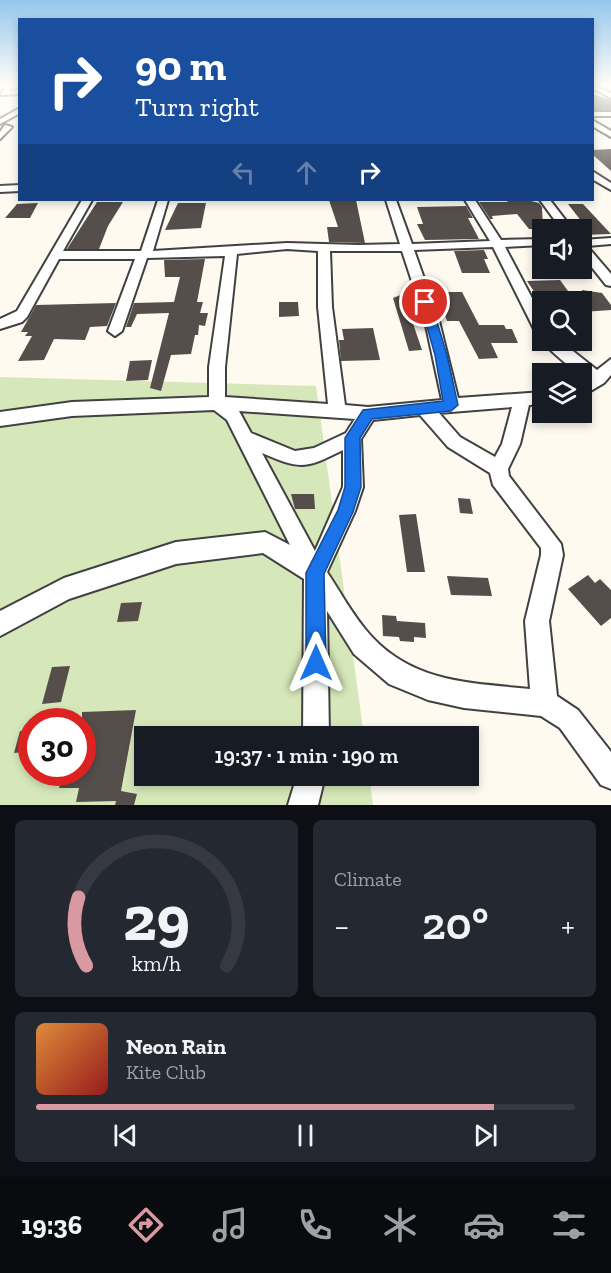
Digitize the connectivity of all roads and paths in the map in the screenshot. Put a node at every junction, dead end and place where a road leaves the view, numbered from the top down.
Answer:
1 (594, 123) edge
2 (3, 125) edge
3 (18, 127) edge
4 (611, 135) edge
5 (0, 137) edge
6 (611, 172) edge
7 (594, 173) edge
8 (594, 174) edge
9 (611, 187) edge
10 (18, 188) edge
11 (0, 189) edge
12 (86, 201) edge
13 (163, 201) edge
14 (391, 201) edge
15 (471, 201) edge
16 (546, 201) edge
17 (560, 219) edge
18 (611, 241) edge
19 (532, 242) edge
20 (592, 242) edge
21 (497, 243) junction
22 (406, 246) junction
23 (324, 247) junction
24 (231, 252) junction
25 (144, 254) junction
26 (55, 255) junction
27 (592, 260) edge
28 (611, 282) edge
29 (532, 311) edge
30 (0, 324) edge
31 (115, 331) dead end
32 (561, 351) edge
33 (611, 366) edge
34 (598, 379) junction
35 (592, 383) edge
36 (532, 400) edge
37 (522, 401) junction
38 (217, 403) junction
39 (451, 405) junction
40 (424, 408) junction
41 (337, 411) junction
42 (368, 414) junction
43 (0, 419) edge
44 (245, 438) junction
45 (352, 438) junction
46 (499, 469) junction
47 (315, 573) junction
48 (0, 624) edge
49 (545, 703) junction
50 (316, 726) edge
51 (611, 775) edge
52 (308, 786) edge
53 (303, 805) edge

1 - 4 street
2 - 3 street
2 - 5 street
6 - 7 street
8 - 9 street
10 - 11 street
12 - 26 street
13 - 25 street
14 - 22 street
15 - 21 street
16 - 17 street
18 - 20 street
19 - 21 street
21 - 22 street
21 - 29 street
22 - 23 street
22 - 39 street
23 - 24 street
23 - 41 street
24 - 25 street
24 - 38 street
25 - 26 street
25 - 31 street
26 - 30 street
27 - 28 street
32 - 34 street
33 - 34 street
34 - 35 street
36 - 37 street
37 - 39 street
37 - 46 street
38 - 41 street
38 - 43 street
38 - 44 street
39 - 40 street
40 - 42 street
40 - 46 street
41 - 42 street
42 - 45 street
44 - 45 street
44 - 47 street
45 - 47 street
46 - 49 street
47 - 48 street
47 - 49 street
47 - 50 street
49 - 51 street
52 - 53 street

